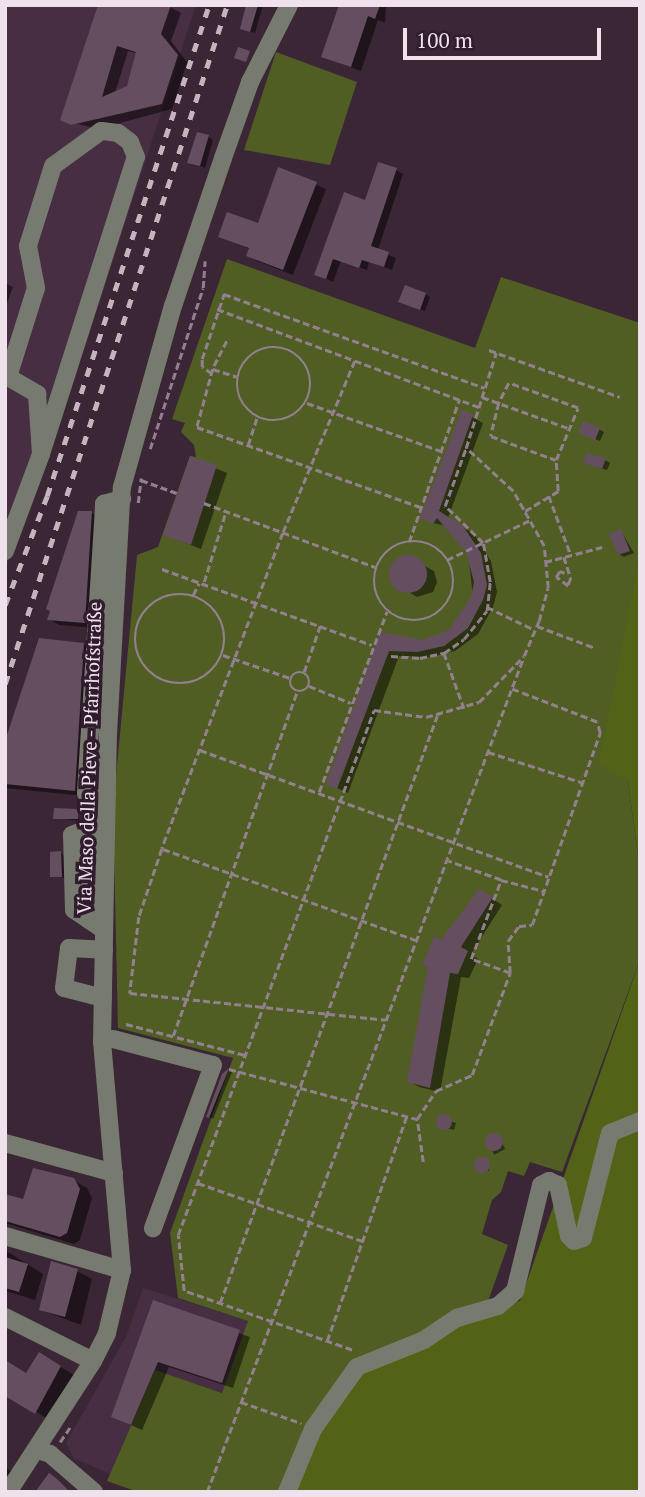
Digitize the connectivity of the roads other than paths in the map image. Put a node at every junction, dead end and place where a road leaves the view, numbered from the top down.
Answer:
1 (289, 5) edge
2 (281, 13) edge
3 (41, 454) junction
4 (5, 551) edge
5 (99, 825) junction
6 (97, 925) junction
7 (104, 950) junction
8 (103, 999) junction
9 (113, 1039) dead end
10 (640, 1121) edge
11 (5, 1143) edge
12 (114, 1173) junction
13 (153, 1228) dead end
14 (5, 1236) edge
15 (122, 1270) junction
16 (5, 1317) edge
17 (93, 1361) junction
18 (44, 1452) junction
19 (8, 1492) edge
20 (94, 1492) edge
21 (288, 1492) edge

1 - 2 street, Via Maso della Pieve - Pfarrhofstraße
2 - 5 street, Via Maso della Pieve - Pfarrhofstraße
3 - 3 street
3 - 4 street
5 - 6 street, Via Maso della Pieve - Pfarrhofstraße
5 - 6 street
6 - 7 street, Via Maso della Pieve - Pfarrhofstraße
7 - 8 street, Via Maso della Pieve - Pfarrhofstraße
7 - 8 street
8 - 12 street, Via Maso della Pieve - Pfarrhofstraße
9 - 13 street
10 - 21 street
11 - 12 street
12 - 15 street, Via Maso della Pieve - Pfarrhofstraße
14 - 15 street
15 - 17 street, Via Maso della Pieve - Pfarrhofstraße
16 - 17 street
17 - 18 street, Via Maso della Pieve - Pfarrhofstraße
18 - 19 street, Via Maso della Pieve - Pfarrhofstraße
18 - 20 street

